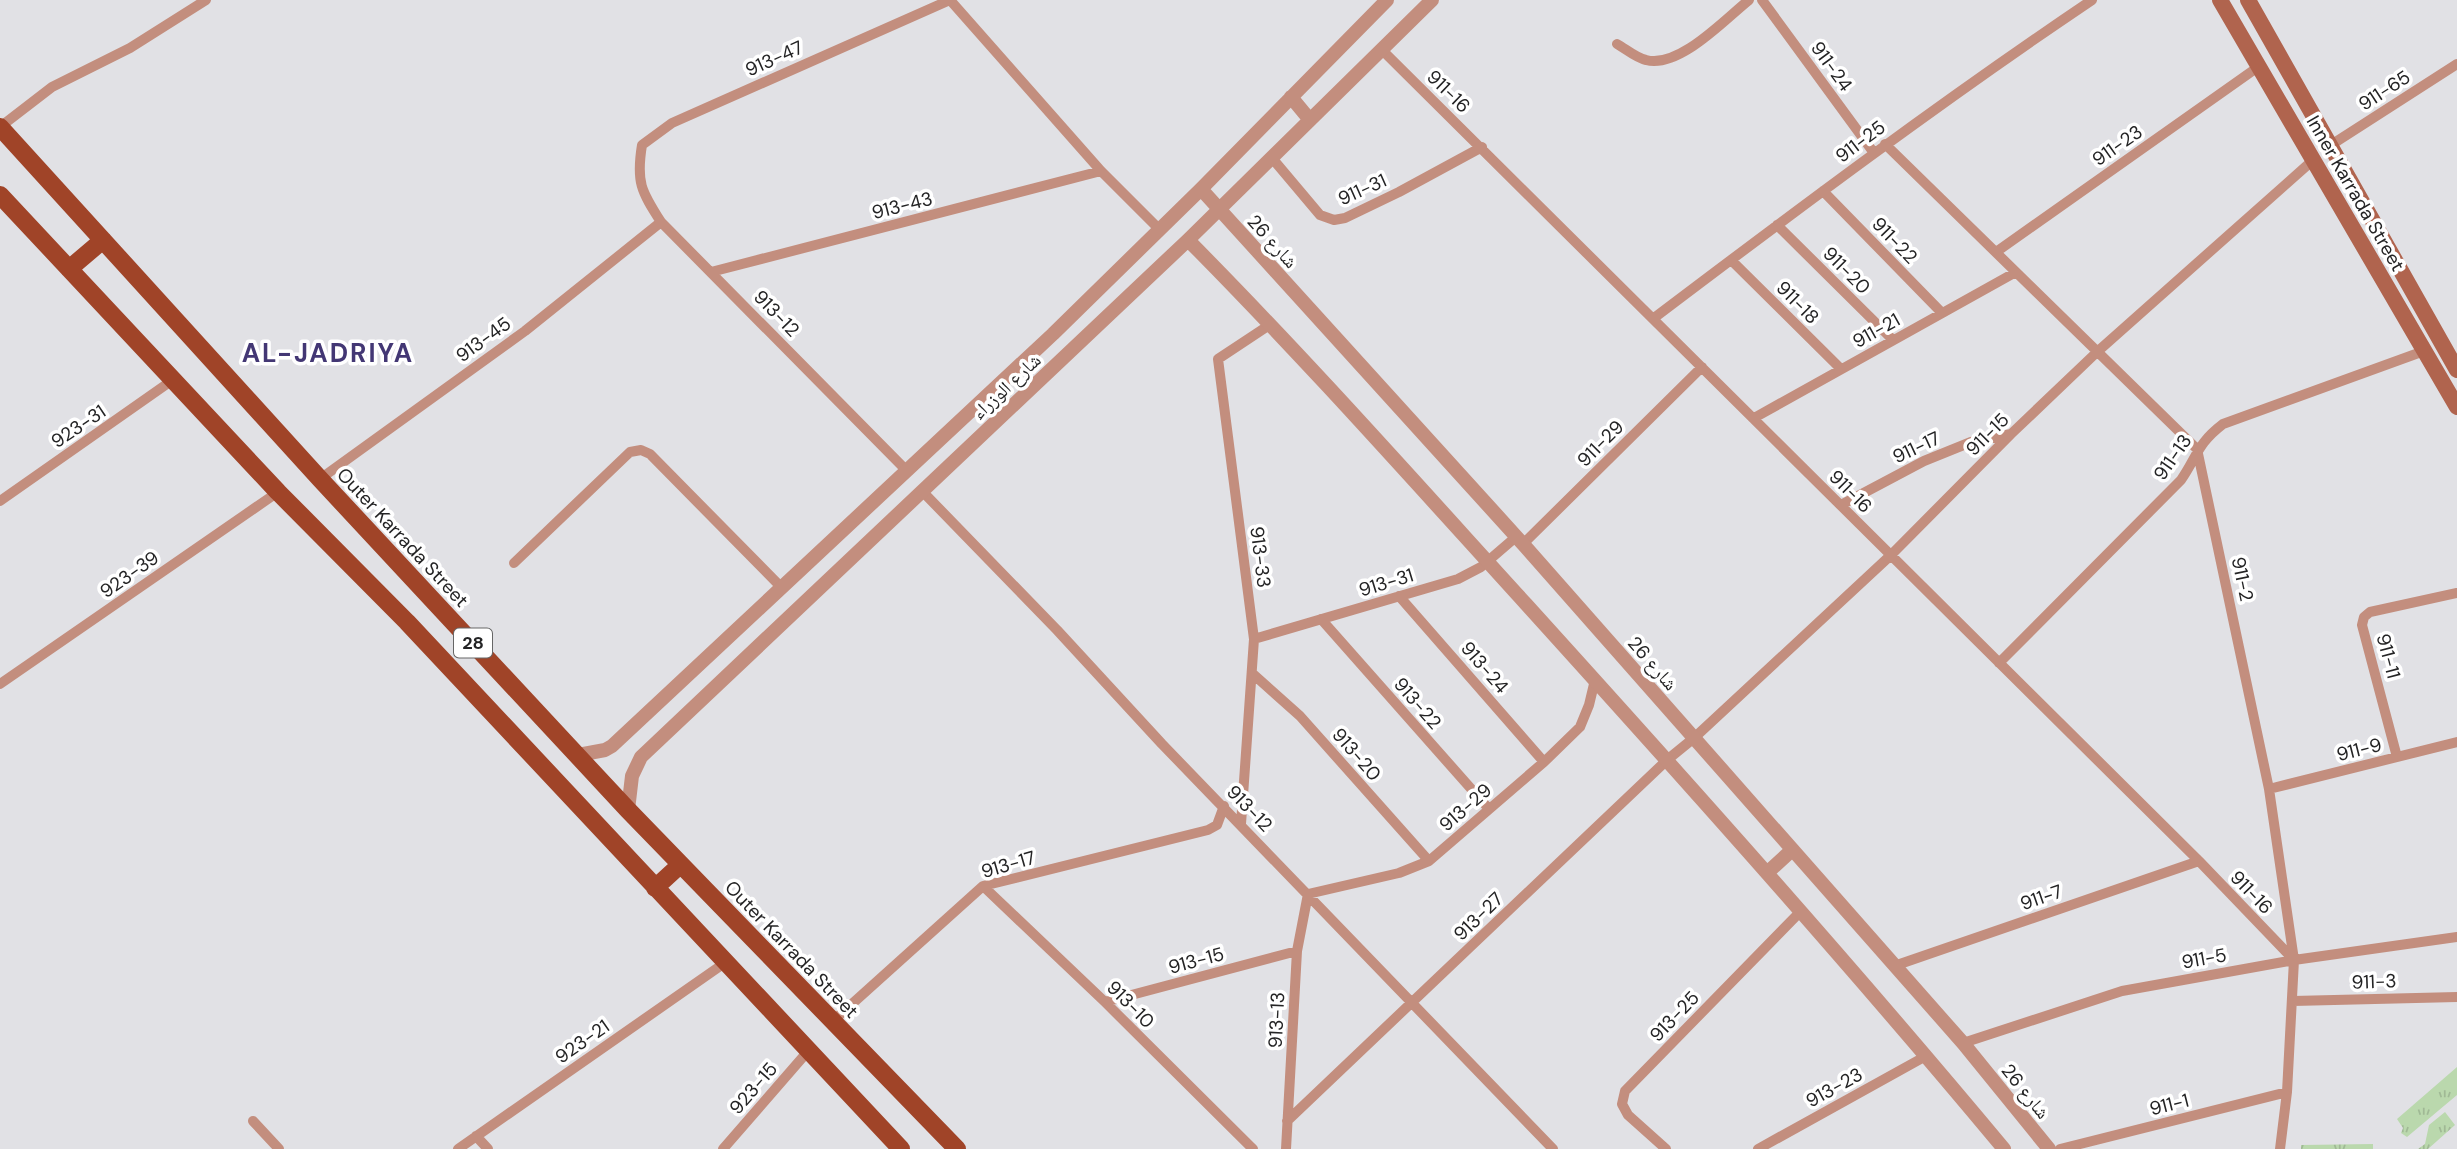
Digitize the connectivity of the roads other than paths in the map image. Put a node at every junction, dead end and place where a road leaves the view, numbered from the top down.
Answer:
1 (206, 0) edge
2 (950, 0) edge
3 (1432, 0) edge
4 (1749, 0) edge
5 (1762, 0) edge
6 (2092, 0) edge
7 (2220, 0) edge
8 (1383, 1) edge
9 (2249, 1) edge
10 (1617, 44) dead end
11 (1381, 49) junction
12 (2457, 64) edge
13 (2258, 67) junction
14 (1291, 97) junction
15 (1310, 120) junction
16 (0, 127) edge
17 (1885, 144) junction
18 (2331, 145) junction
19 (1482, 148) junction
20 (1874, 153) junction
21 (1272, 158) junction
22 (2312, 161) junction
23 (1101, 171) junction
24 (638, 172) joint
25 (1201, 189) junction
26 (1823, 191) junction
27 (0, 195) edge
28 (1219, 210) junction
29 (661, 222) junction
30 (1777, 225) junction
31 (1159, 229) junction
32 (103, 240) junction
33 (1188, 240) junction
34 (1996, 252) junction
35 (1731, 260) junction
36 (69, 270) junction
37 (712, 272) junction
38 (2016, 272) junction
39 (1942, 313) junction
40 (1654, 318) junction
41 (1271, 324) junction
42 (1054, 334) junction
43 (1893, 340) junction
44 (2450, 344) edge
45 (2424, 351) junction
46 (2097, 352) junction
47 (1068, 354) junction
48 (1702, 367) junction
49 (1841, 369) junction
50 (2457, 370) edge
51 (174, 379) junction
52 (2457, 407) edge
53 (1754, 418) junction
54 (2011, 434) junction
55 (2197, 449) junction
56 (906, 470) junction
57 (320, 479) junction
58 (922, 491) junction
59 (278, 492) junction
60 (0, 501) edge
61 (1841, 505) junction
62 (1520, 540) junction
63 (1891, 555) junction
64 (808, 562) junction
65 (1487, 562) junction
66 (514, 563) dead end
67 (825, 583) junction
68 (782, 588) junction
69 (2457, 593) edge
70 (1399, 596) junction
71 (1321, 619) junction
72 (1254, 639) junction
73 (1999, 663) junction
74 (1253, 674) junction
75 (1595, 680) junction
76 (0, 684) edge
77 (1694, 738) junction
78 (2457, 742) edge
79 (578, 755) junction
80 (2398, 757) junction
81 (1667, 760) junction
82 (1544, 762) junction
83 (2269, 789) junction
84 (1224, 806) junction
85 (628, 810) junction
86 (1489, 810) junction
87 (1241, 824) junction
88 (1792, 850) junction
89 (2199, 861) junction
90 (1429, 862) junction
91 (680, 865) junction
92 (1767, 873) junction
93 (983, 886) junction
94 (655, 888) junction
95 (1308, 894) junction
96 (1801, 911) junction
97 (2457, 937) edge
98 (1297, 951) junction
99 (2294, 960) junction
100 (726, 962) junction
101 (1894, 966) junction
102 (2457, 997) edge
103 (2293, 1001) junction
104 (1105, 1002) junction
105 (1412, 1002) junction
106 (833, 1021) junction
107 (1963, 1043) junction
108 (809, 1050) junction
109 (1926, 1056) junction
110 (2287, 1092) junction
111 (253, 1121) dead end
112 (1287, 1121) junction
113 (476, 1136) junction
114 (1763, 1148) edge
115 (279, 1149) edge
116 (458, 1149) edge
117 (488, 1149) edge
118 (723, 1149) edge
119 (901, 1149) edge
120 (957, 1149) edge
121 (1253, 1149) edge
122 (1286, 1149) edge
123 (1553, 1149) edge
124 (1666, 1149) edge
125 (2004, 1149) edge
126 (2049, 1149) edge
127 (2060, 1149) edge
128 (2280, 1149) edge

1 - 16 street
2 - 23 street
2 - 24 street, 913-47
3 - 11 street, شارع الوزراء
4 - 10 street
5 - 20 street, 911-24
6 - 17 street, 911-25
7 - 13 main road, Inner Karrada Street
8 - 14 street, شارع الوزراء
9 - 18 main road, Inner Karrada Street
11 - 15 street, شارع الوزراء
11 - 19 street, 911-16
12 - 18 street, 911-65
13 - 22 main road, Inner Karrada Street
13 - 34 street, 911-23
14 - 15 street
14 - 25 street, شارع الوزراء
15 - 21 street, شارع الوزراء
16 - 32 main road, Outer Karrada Street / 28
17 - 20 street, 911-25
17 - 34 street
18 - 44 main road, Inner Karrada Street
19 - 21 street, 911-31
19 - 40 street, 911-16
20 - 26 street, 911-25
21 - 28 street, شارع الوزراء
22 - 45 main road, Inner Karrada Street
22 - 46 street, 911-15
23 - 31 street
23 - 37 street, 913-43
24 - 29 street, 913-12
25 - 28 street, شارع 26
25 - 31 street, شارع الوزراء
26 - 30 street, 911-25
26 - 39 street, 911-22
27 - 36 main road, 28
28 - 33 street, شارع الوزراء
28 - 62 street, شارع 26
29 - 37 street, 913-12
29 - 57 street, 913-45
30 - 35 street, 911-25
30 - 43 street, 911-20
31 - 42 street, شارع الوزراء
32 - 36 main road
32 - 57 main road, Outer Karrada Street / 28
33 - 41 street
33 - 47 street, شارع الوزراء
34 - 38 street
35 - 40 street, 911-25
35 - 49 street, 911-18
36 - 51 main road, 28
37 - 56 street, 913-12
38 - 39 street, 911-21
38 - 46 street
39 - 43 street, 911-21
40 - 48 street, 911-16
41 - 65 street
41 - 72 street, 913-33
42 - 47 street
42 - 56 street, شارع الوزراء
43 - 49 street, 911-21
44 - 50 main road, Inner Karrada Street
45 - 52 main road, Inner Karrada Street
45 - 55 street, 911-13
46 - 54 street, 911-15
46 - 55 street
47 - 58 street, شارع الوزراء
48 - 53 street, 911-16
48 - 62 street, 911-29
49 - 53 street, 911-21
51 - 59 main road, 28
51 - 60 street, 923-31
53 - 61 street, 911-16
54 - 61 street, 911-17
54 - 63 street, 911-15
55 - 73 street, 911-13
55 - 83 street, 911-2
56 - 64 street, شارع الوزراء
57 - 79 main road, Outer Karrada Street / 28
58 - 67 street, شارع الوزراء
58 - 84 street, 913-12
59 - 76 street, 923-39
59 - 94 main road, 28
61 - 63 street, 911-16
62 - 65 street, 913-31
62 - 77 street, شارع 26
63 - 73 street, 911-16
63 - 77 street, 911-15
64 - 67 street
64 - 68 street, شارع الوزراء
65 - 70 street, 913-31
65 - 75 street
66 - 68 street
67 - 85 street, شارع الوزراء
68 - 79 street, شارع الوزراء
69 - 80 street, 911-11
70 - 71 street, 913-31
70 - 82 street, 913-24
71 - 72 street, 913-31
71 - 86 street, 913-22
72 - 74 street, 913-33
73 - 89 street, 911-16
74 - 87 street, 913-33
74 - 90 street, 913-20
75 - 81 street
75 - 82 street, 913-29
77 - 81 street, 913-27
77 - 88 street, شارع 26
78 - 80 street, 911-9
79 - 85 main road, Outer Karrada Street / 28
80 - 83 street, 911-9
81 - 92 street
81 - 105 street, 913-27
82 - 86 street, 913-29
83 - 99 street, 911-2
84 - 87 street, 913-12
84 - 93 street, 913-17
85 - 91 main road, Outer Karrada Street / 28
86 - 90 street, 913-29
87 - 95 street, 913-12
88 - 92 street
88 - 101 street, شارع 26
89 - 99 street, 911-16
89 - 101 street, 911-7
90 - 95 street, 913-29
91 - 94 main road
91 - 106 main road, Outer Karrada Street / 28
92 - 96 street
93 - 104 street, 913-10
93 - 106 street, 913-17
94 - 100 main road, 28
95 - 98 street, 913-13
95 - 105 street, 913-12
96 - 109 street
96 - 124 street, 913-25
97 - 99 street, 911-5
98 - 104 street, 913-15
98 - 112 street, 913-13
99 - 103 street, 911-2
99 - 107 street, 911-5
100 - 108 main road, 28
100 - 113 street, 923-21
101 - 107 street, شارع 26
102 - 103 street, 911-3
103 - 110 street, 911-2
104 - 121 street, 913-10
105 - 112 street, 913-27
105 - 123 street, 913-12
106 - 120 main road, Outer Karrada Street / 28
107 - 126 street, شارع 26
108 - 118 street, 923-15
108 - 119 main road, 28
109 - 114 street, 913-23
109 - 125 street
110 - 127 street, 911-1
110 - 128 street, 911-2
111 - 115 street
112 - 122 street, 913-13
113 - 116 street, 923-21
113 - 117 street

